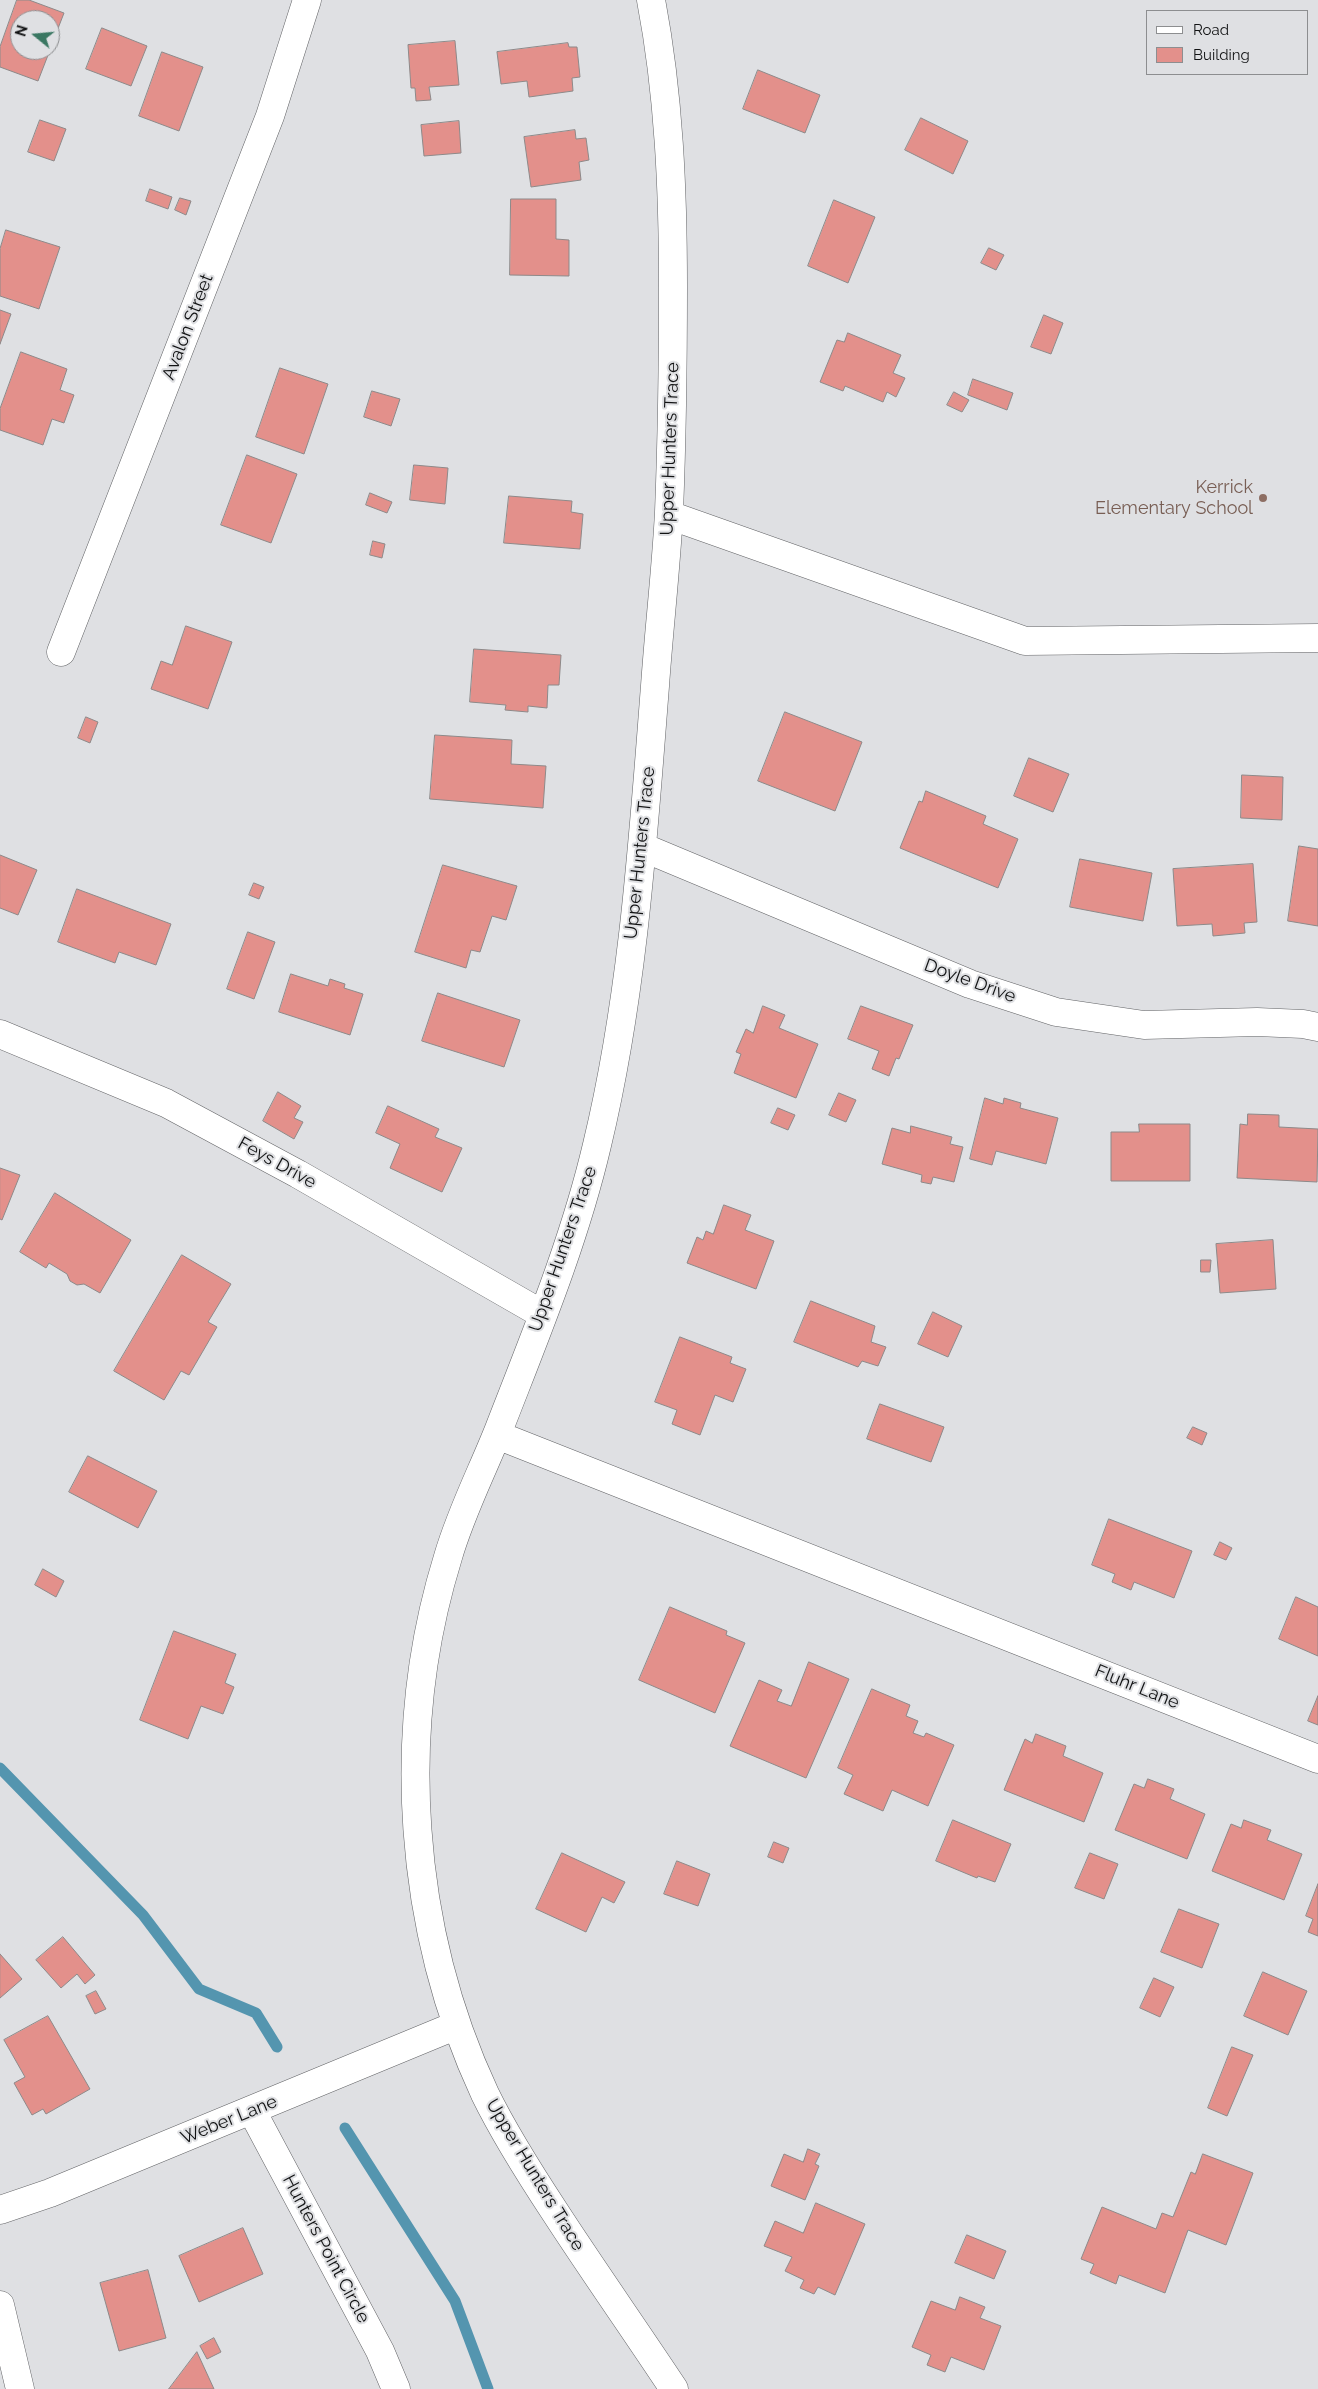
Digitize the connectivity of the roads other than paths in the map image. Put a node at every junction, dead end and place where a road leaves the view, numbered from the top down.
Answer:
1 (307, 0) edge
2 (651, 0) edge
3 (669, 515) junction
4 (1318, 638) edge
5 (62, 652) dead end
6 (642, 847) junction
7 (1318, 1027) edge
8 (0, 1034) edge
9 (542, 1314) junction
10 (497, 1435) junction
11 (1318, 1759) edge
12 (457, 2025) junction
13 (252, 2111) junction
14 (0, 2210) edge
15 (0, 2305) edge
16 (20, 2389) edge
17 (396, 2389) edge
18 (674, 2389) edge

1 - 5 street, Avalon Street
2 - 3 street, Upper Hunters Trace
3 - 4 street
3 - 6 street, Upper Hunters Trace
6 - 7 street, Doyle Drive
6 - 9 street, Upper Hunters Trace
8 - 9 street, Feys Drive
9 - 10 street, Upper Hunters Trace
10 - 11 street, Fluhr Lane
10 - 12 street, Upper Hunters Trace
12 - 13 street, Weber Lane
12 - 18 street, Upper Hunters Trace
13 - 14 street, Weber Lane
13 - 17 street, Hunters Point Circle
15 - 16 street

